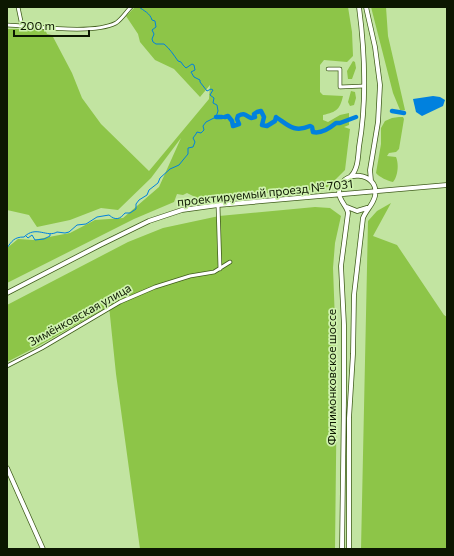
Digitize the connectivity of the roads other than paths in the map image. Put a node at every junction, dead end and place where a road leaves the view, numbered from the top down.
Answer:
1 (18, 7) edge
2 (131, 7) edge
3 (359, 7) edge
4 (366, 7) edge
5 (7, 26) edge
6 (22, 26) junction
7 (328, 69) dead end
8 (364, 86) junction
9 (351, 176) junction
10 (371, 182) junction
11 (447, 185) edge
12 (375, 190) junction
13 (339, 194) junction
14 (218, 205) junction
15 (345, 206) junction
16 (369, 207) junction
17 (230, 262) dead end
18 (220, 269) junction
19 (7, 293) edge
20 (7, 366) edge
21 (7, 468) edge
22 (43, 549) edge
23 (342, 549) edge
24 (349, 549) edge

1 - 6 street
2 - 6 street
3 - 8 main road
4 - 10 main road
5 - 6 street
7 - 8 street
8 - 9 main road
9 - 10 main road
9 - 13 main road
10 - 12 main road
11 - 12 main road
12 - 13 main road, проектируемый проезд № 7031
12 - 16 main road, Филимонковское шоссе
13 - 14 main road, проектируемый проезд № 7031
13 - 15 main road, Филимонковское шоссе
14 - 18 street
14 - 19 main road, проектируемый проезд № 7031
15 - 16 main road
15 - 23 main road, Филимонковское шоссе
16 - 24 main road, Филимонковское шоссе
17 - 18 street, Зимёнковская улица
18 - 20 street, Зимёнковская улица
21 - 22 main road

